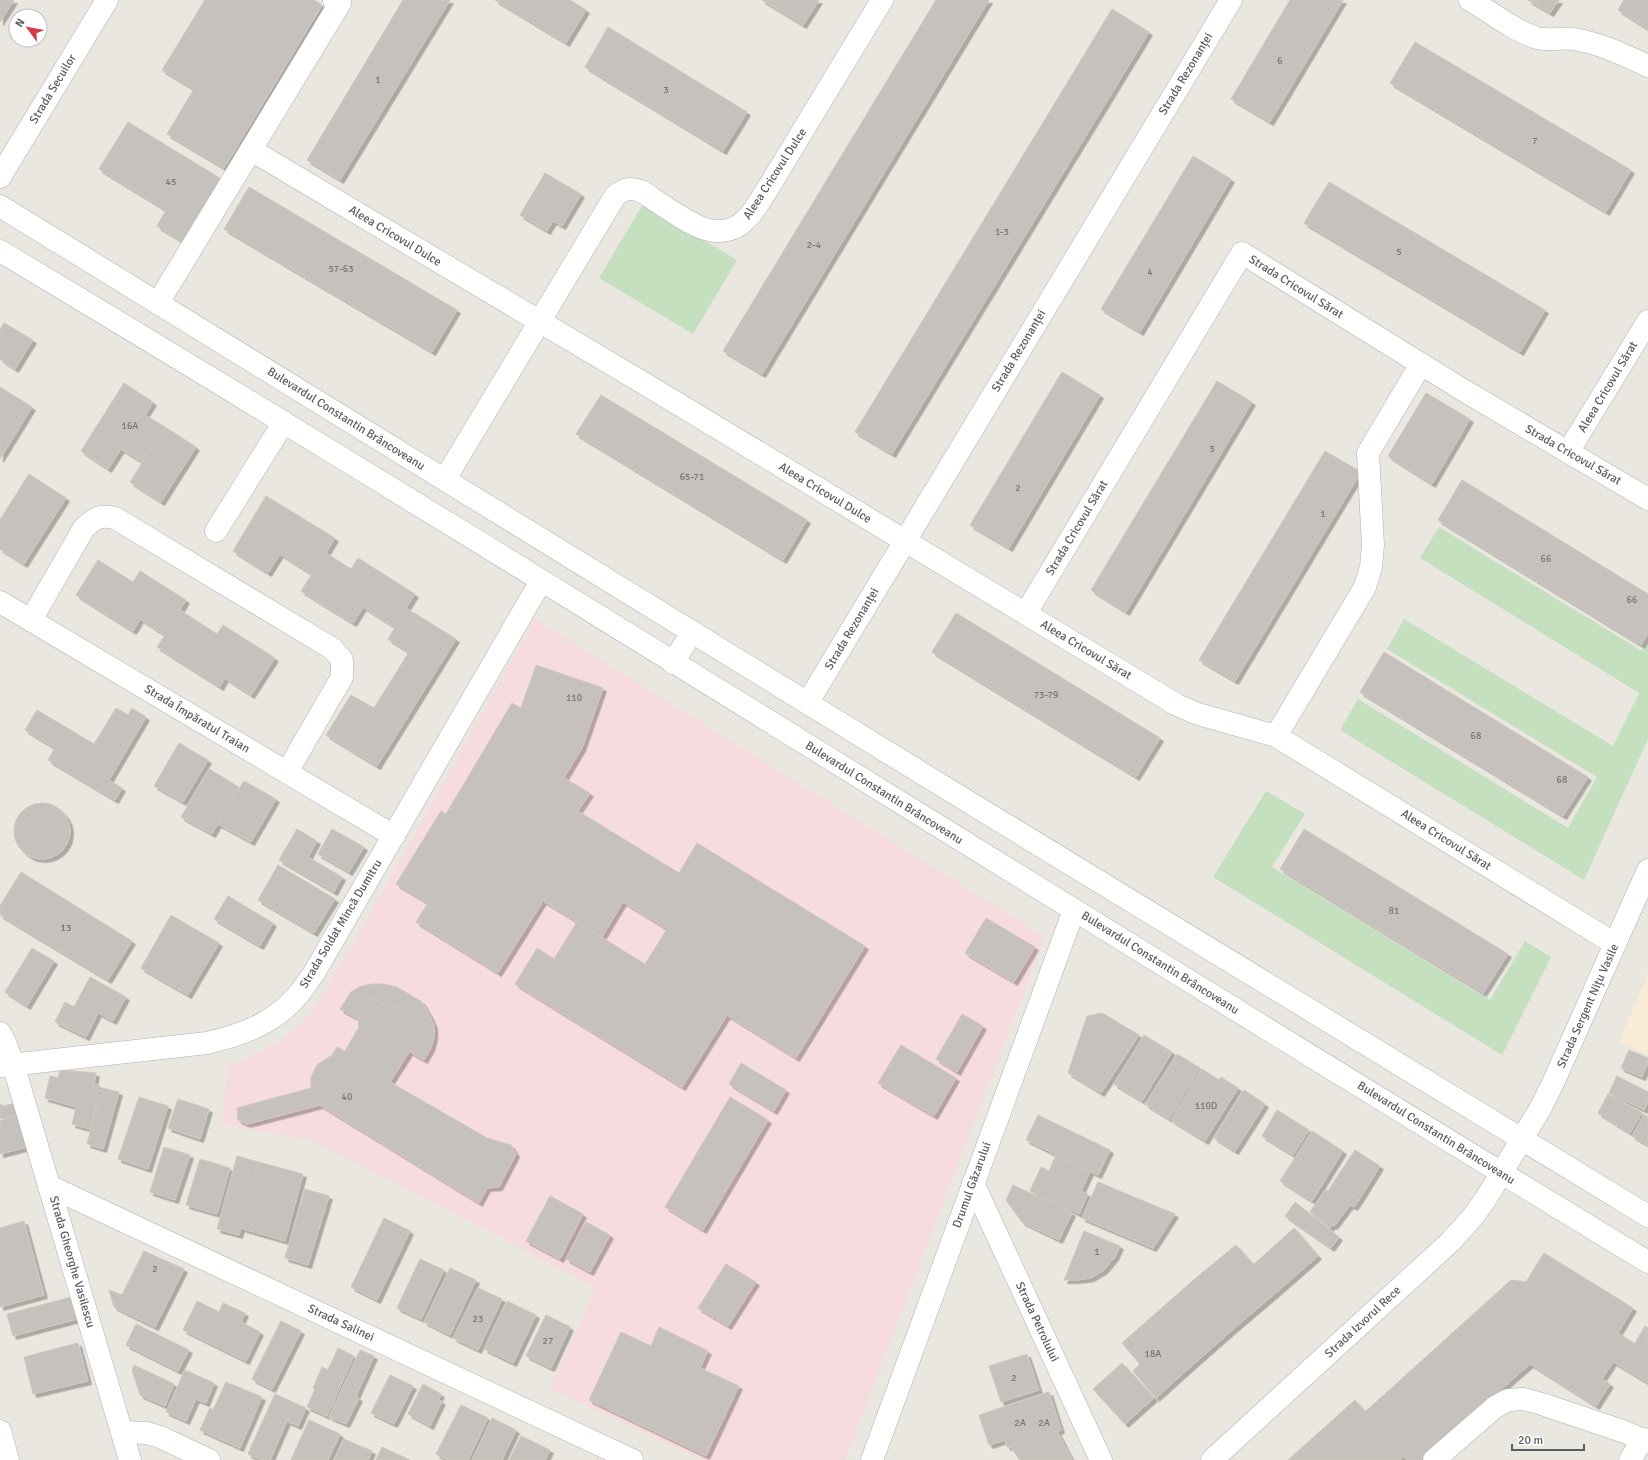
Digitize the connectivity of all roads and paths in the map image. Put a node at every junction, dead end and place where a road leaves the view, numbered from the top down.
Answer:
1 (107, 0) edge
2 (334, 0) edge
3 (882, 0) edge
4 (1470, 0) edge
5 (1224, 2) edge
6 (1648, 66) edge
7 (251, 150) junction
8 (0, 178) edge
9 (0, 206) edge
10 (0, 251) edge
11 (158, 303) junction
12 (540, 322) junction
13 (1648, 322) edge
14 (1421, 364) junction
15 (284, 422) junction
16 (1568, 452) junction
17 (445, 479) junction
18 (1648, 499) edge
19 (216, 531) dead end
20 (905, 541) junction
21 (541, 581) junction
22 (0, 602) edge
23 (1026, 613) junction
24 (31, 620) junction
25 (692, 632) junction
26 (673, 662) junction
27 (808, 702) junction
28 (1276, 736) junction
29 (287, 772) junction
30 (394, 836) junction
31 (1648, 870) edge
32 (1074, 910) junction
33 (1615, 944) junction
34 (0, 1033) edge
35 (6, 1065) edge
36 (1523, 1139) junction
37 (1502, 1174) junction
38 (973, 1183) junction
39 (49, 1186) junction
40 (1648, 1216) edge
41 (1648, 1262) edge
42 (0, 1431) edge
43 (122, 1432) junction
44 (1645, 1440) edge
45 (8, 1460) edge
46 (130, 1460) edge
47 (209, 1460) edge
48 (632, 1460) edge
49 (872, 1460) edge
50 (1101, 1460) edge
51 (1212, 1460) edge
52 (1434, 1460) edge
53 (1630, 1460) edge

1 - 8 street, Strada Secuilor
2 - 7 street
3 - 12 street, Aleea Cricovul Dulce
4 - 6 street
5 - 20 street, Strada Rezonanței
7 - 11 street
7 - 12 street, Aleea Cricovul Dulce
9 - 11 street, Bulevardul Constantin Brâncoveanu
10 - 15 street, Bulevardul Constantin Brâncoveanu
11 - 17 street, Bulevardul Constantin Brâncoveanu
12 - 17 street, Aleea Cricovul Dulce
12 - 20 street, Aleea Cricovul Dulce
13 - 16 street, Aleea Cricovul Sărat
14 - 16 street, Strada Cricovul Sărat
14 - 23 street, Strada Cricovul Sărat
14 - 28 street
15 - 19 street
15 - 21 street, Bulevardul Constantin Brâncoveanu
16 - 18 street, Strada Cricovul Sărat
17 - 25 street, Bulevardul Constantin Brâncoveanu
20 - 23 street, Aleea Cricovul Sărat
20 - 27 street, Strada Rezonanței
21 - 26 street, Bulevardul Constantin Brâncoveanu
21 - 30 street, Strada Soldat Mincă Dumitru
22 - 24 street, Strada Împăratul Traian
23 - 28 street, Aleea Cricovul Sărat
24 - 29 street, Strada Împăratul Traian
24 - 29 street
25 - 26 street
25 - 27 street, Bulevardul Constantin Brâncoveanu
26 - 32 street, Bulevardul Constantin Brâncoveanu
27 - 36 street, Bulevardul Constantin Brâncoveanu
28 - 33 street, Aleea Cricovul Sărat
29 - 30 street, Strada Împăratul Traian
30 - 35 street, Strada Soldat Mincă Dumitru
31 - 33 street, Strada Sergent Nițu Vasile
32 - 37 street, Bulevardul Constantin Brâncoveanu
32 - 38 street, Drumul Găzarului
33 - 36 street, Strada Sergent Nițu Vasile
34 - 35 street, Strada Gheorghe Vasilescu
35 - 39 street, Strada Gheorghe Vasilescu
36 - 37 street, Strada Sergent Nițu Vasile
36 - 40 street, Bulevardul Constantin Brâncoveanu
37 - 41 street, Bulevardul Constantin Brâncoveanu
37 - 51 street, Strada Izvorul Rece
38 - 49 street, Drumul Găzarului
38 - 50 street, Strada Petrolului
39 - 43 street, Strada Gheorghe Vasilescu
39 - 48 street, Strada Salinei
42 - 45 street
43 - 46 street, Strada Gheorghe Vasilescu
43 - 47 street
44 - 52 street
44 - 53 street

